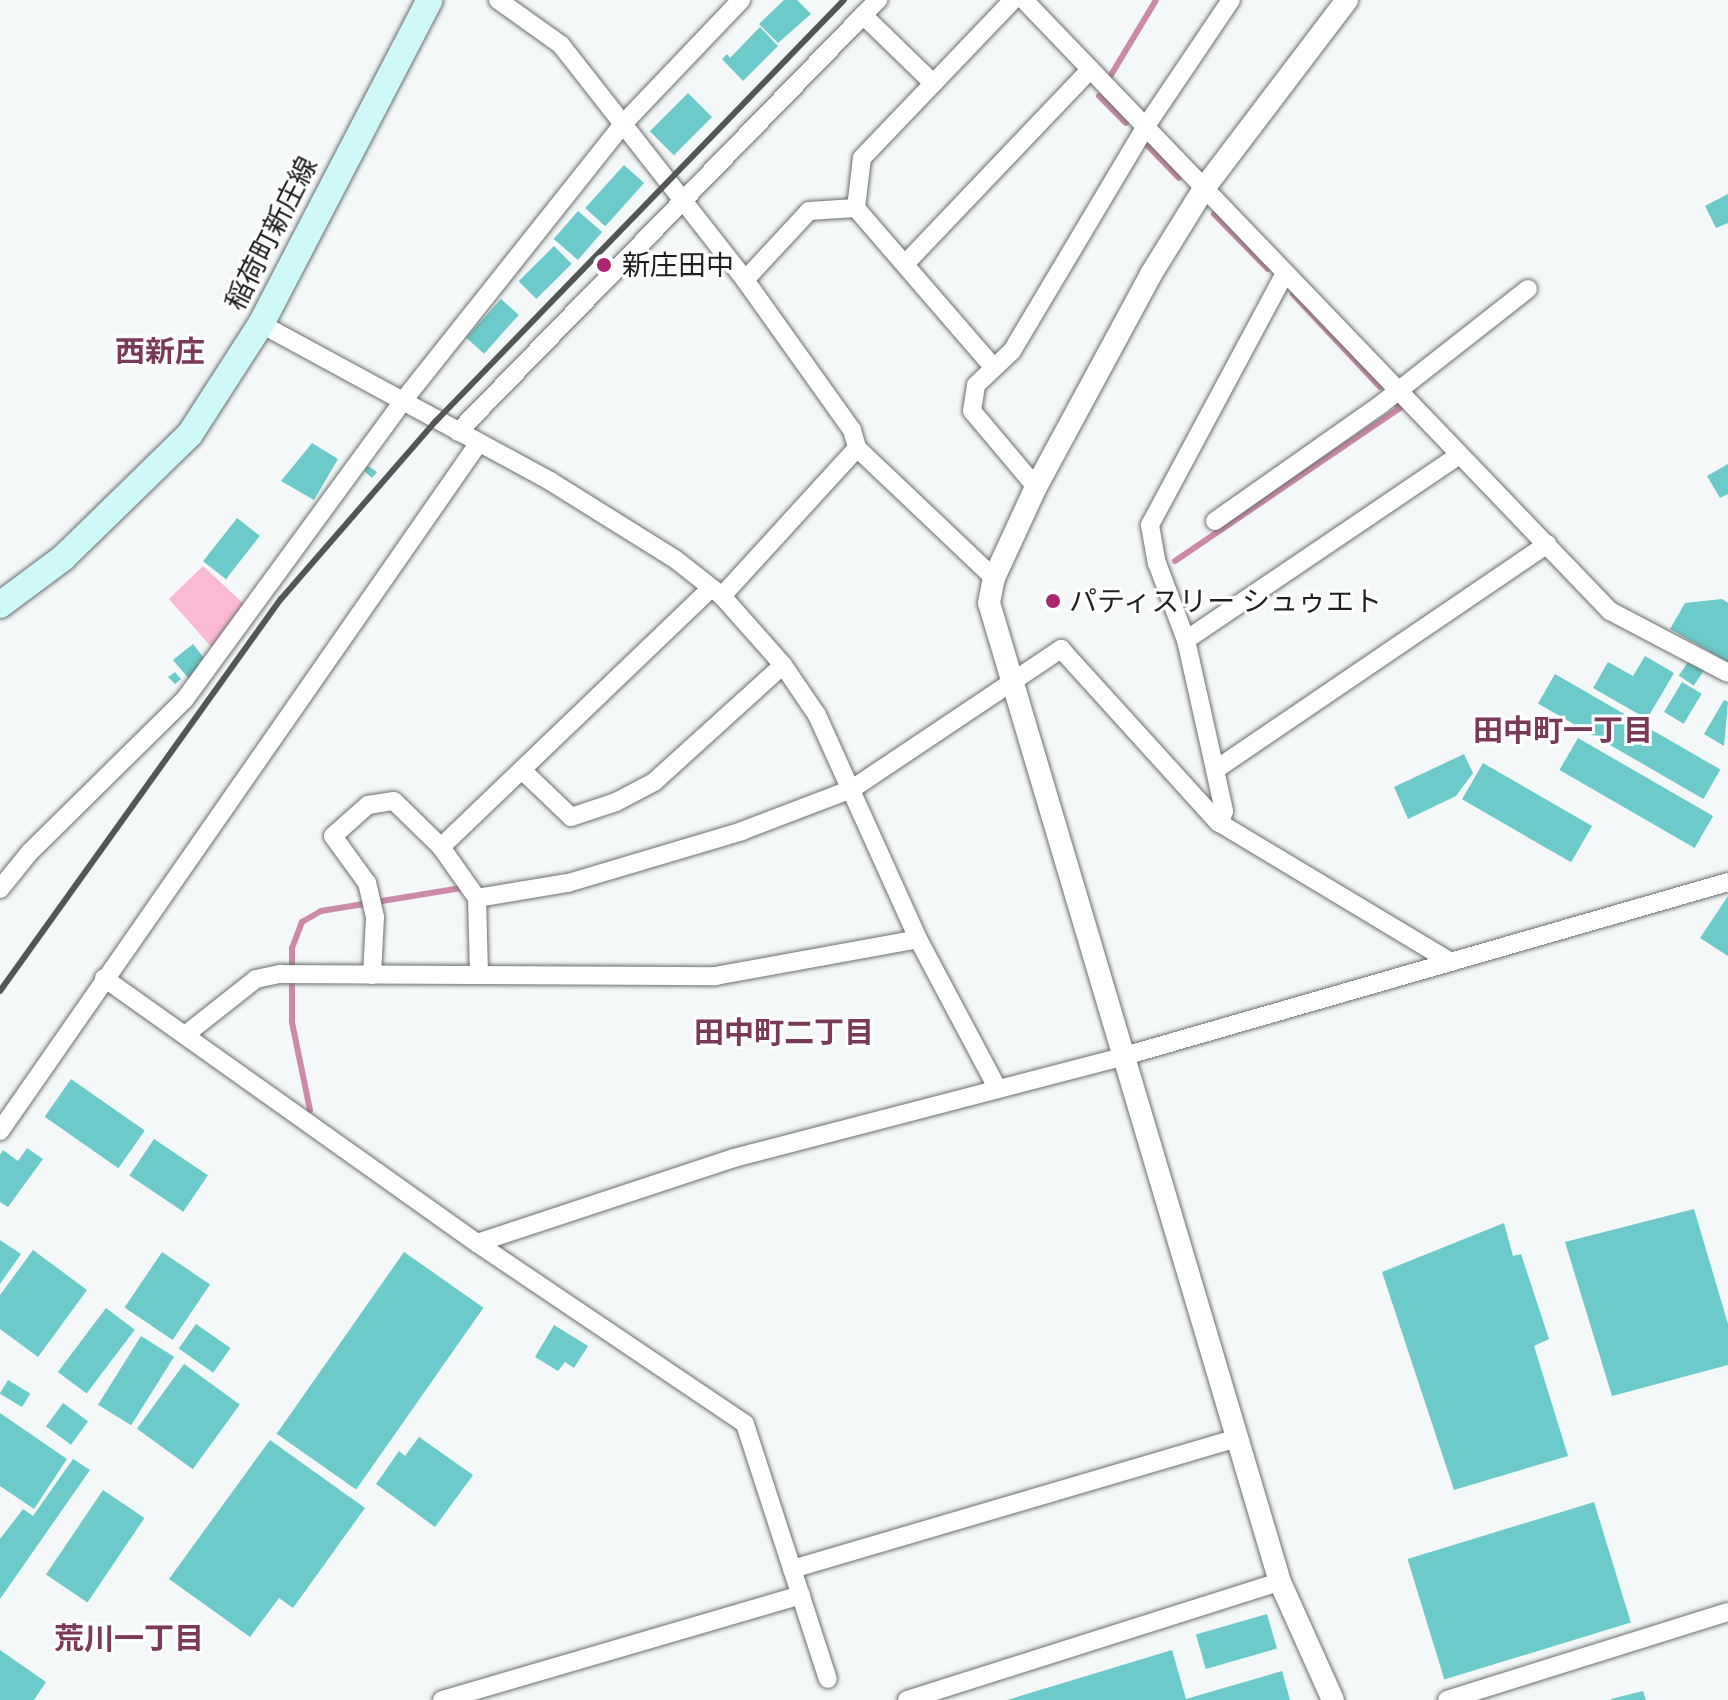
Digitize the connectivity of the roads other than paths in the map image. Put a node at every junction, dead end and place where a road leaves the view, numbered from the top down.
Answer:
1 (430, 0) edge
2 (498, 0) edge
3 (741, 0) edge
4 (878, 0) edge
5 (1013, 0) edge
6 (1024, 0) edge
7 (1231, 0) edge
8 (1347, 0) edge
9 (863, 15) junction
10 (1091, 69) junction
11 (933, 83) junction
12 (622, 125) junction
13 (1146, 126) junction
14 (1205, 187) junction
15 (683, 201) junction
16 (856, 208) junction
17 (905, 264) junction
18 (1284, 275) junction
19 (745, 280) junction
20 (1528, 289) dead end
21 (261, 324) junction
22 (994, 368) junction
23 (1396, 391) junction
24 (402, 402) junction
25 (458, 432) junction
26 (478, 444) junction
27 (857, 448) junction
28 (1459, 455) junction
29 (1036, 487) junction
30 (1215, 521) dead end
31 (1547, 544) junction
32 (994, 578) junction
33 (717, 592) junction
34 (0, 605) edge
35 (1186, 640) junction
36 (783, 665) junction
37 (1728, 673) edge
38 (1012, 682) junction
39 (522, 770) junction
40 (1215, 770) junction
41 (852, 789) junction
42 (1220, 823) junction
43 (441, 847) junction
44 (1728, 882) edge
45 (0, 889) edge
46 (477, 898) junction
47 (918, 939) junction
48 (1449, 961) junction
49 (372, 975) junction
50 (479, 975) junction
51 (104, 978) junction
52 (185, 1035) junction
53 (1121, 1057) junction
54 (996, 1086) junction
55 (0, 1131) edge
56 (477, 1243) junction
57 (1235, 1439) junction
58 (792, 1569) junction
59 (1280, 1582) junction
60 (801, 1595) junction
61 (1728, 1612) edge
62 (828, 1679) dead end
63 (442, 1700) edge
64 (907, 1700) edge
65 (1333, 1700) edge
66 (1447, 1700) edge

1 - 21 main road, 稲荷町新庄線
2 - 12 street
3 - 12 street
4 - 9 street
5 - 11 street
6 - 10 street
7 - 13 street
8 - 14 street
9 - 11 street
9 - 15 street
10 - 13 street
10 - 17 street
11 - 16 street
12 - 15 street
12 - 24 street
13 - 14 street
13 - 22 street
14 - 18 street
14 - 29 street
15 - 19 street
15 - 25 street
16 - 17 street
16 - 19 street
17 - 22 street
18 - 23 street
18 - 35 street
19 - 27 street
20 - 23 street
21 - 24 street
21 - 34 main road, 稲荷町新庄線
22 - 29 street
23 - 28 street
23 - 30 street
24 - 25 street
24 - 45 street
25 - 26 street
26 - 33 street
26 - 51 street
27 - 32 street
27 - 33 street
28 - 31 street
28 - 35 street
29 - 32 street
31 - 37 street
31 - 40 street
32 - 38 street
33 - 36 street
33 - 39 street
35 - 40 street
36 - 39 street
36 - 41 street
38 - 41 street
38 - 42 street
38 - 53 street
39 - 43 street
40 - 42 street
41 - 46 street
41 - 47 street
42 - 48 street
43 - 46 street
43 - 49 street
44 - 48 street
46 - 50 street
47 - 50 street
47 - 54 street
48 - 53 street
49 - 50 street
49 - 52 street
51 - 52 street
51 - 55 street
52 - 56 street
53 - 54 street
53 - 57 street
54 - 56 street
56 - 58 street
57 - 58 street
57 - 59 street
58 - 60 street
59 - 64 street
59 - 65 street
60 - 62 street
60 - 63 street
61 - 66 street

